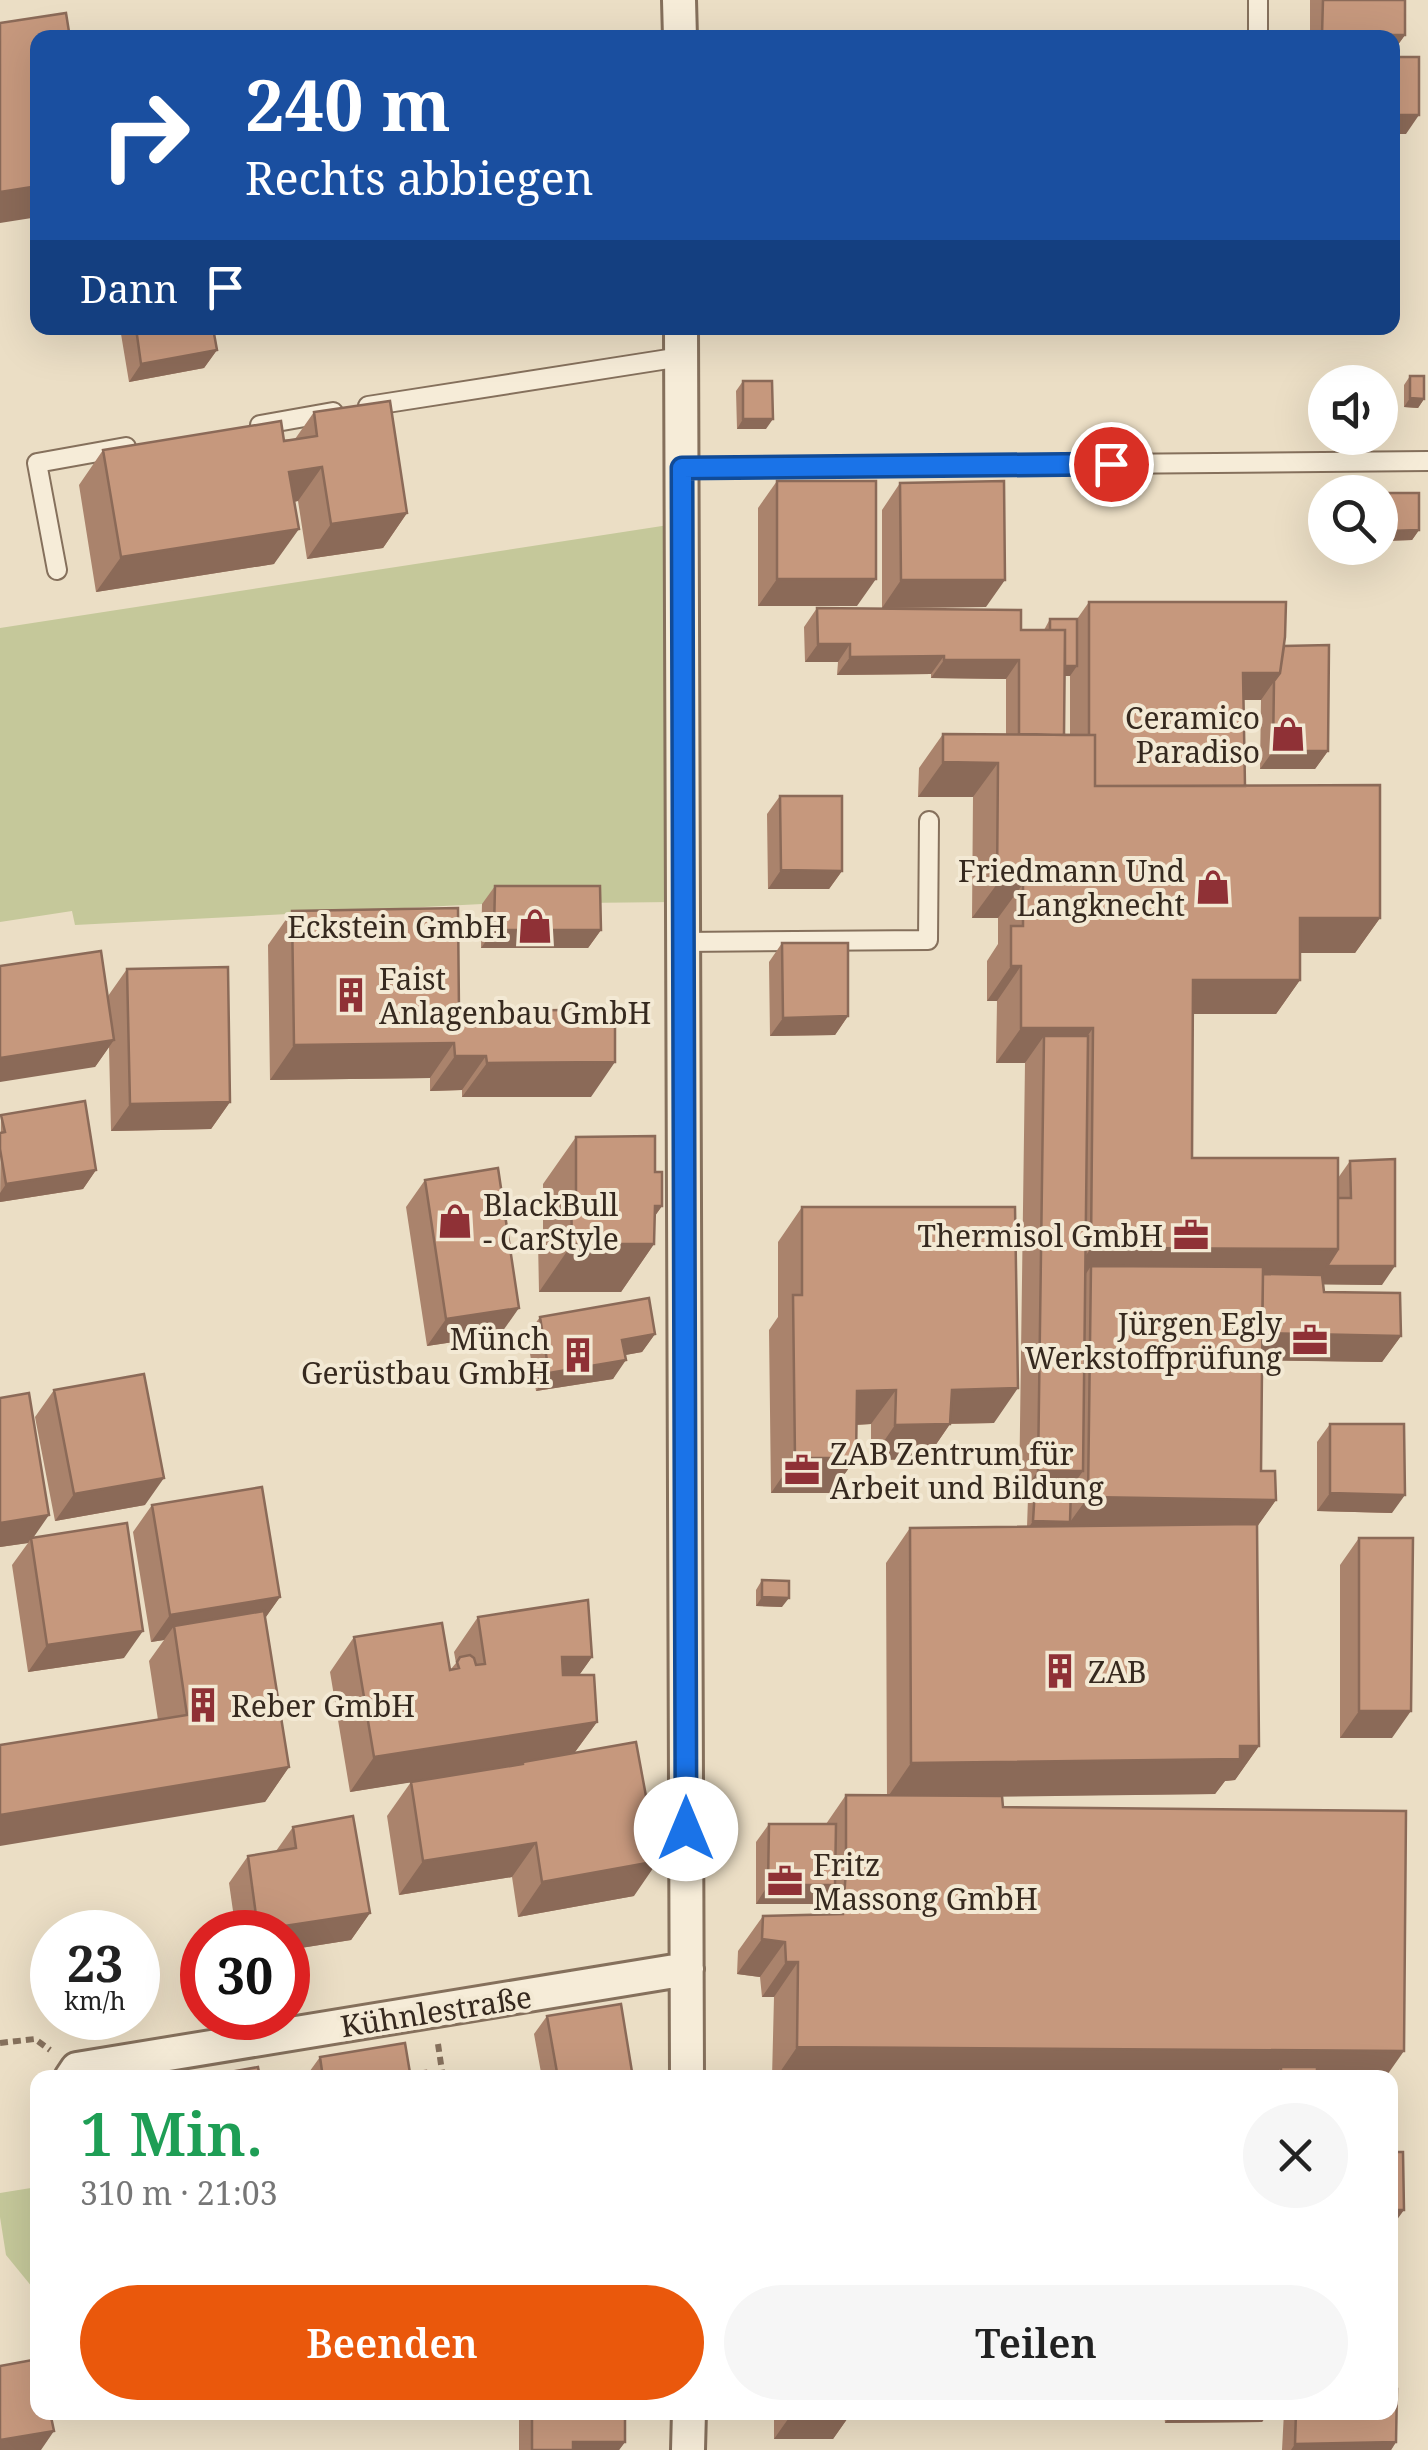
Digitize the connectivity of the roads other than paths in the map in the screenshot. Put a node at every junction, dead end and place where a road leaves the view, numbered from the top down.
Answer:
1 (679, 0) edge
2 (1258, 0) edge
3 (680, 30) edge
4 (1258, 30) edge
5 (681, 342) edge
6 (248, 426) edge
7 (152, 443) edge
8 (1428, 461) edge
9 (682, 468) junction
10 (56, 570) dead end
11 (929, 821) dead end
12 (684, 942) junction
13 (687, 1970) junction
14 (92, 2070) edge
15 (688, 2070) edge
16 (689, 2420) edge
17 (688, 2450) edge

1 - 3 street
2 - 4 lane
5 - 6 lane
5 - 9 street
7 - 10 lane
8 - 9 lane
9 - 12 street
11 - 12 lane
12 - 13 street
13 - 14 street, Kühnlestraße
13 - 15 street
16 - 17 street

